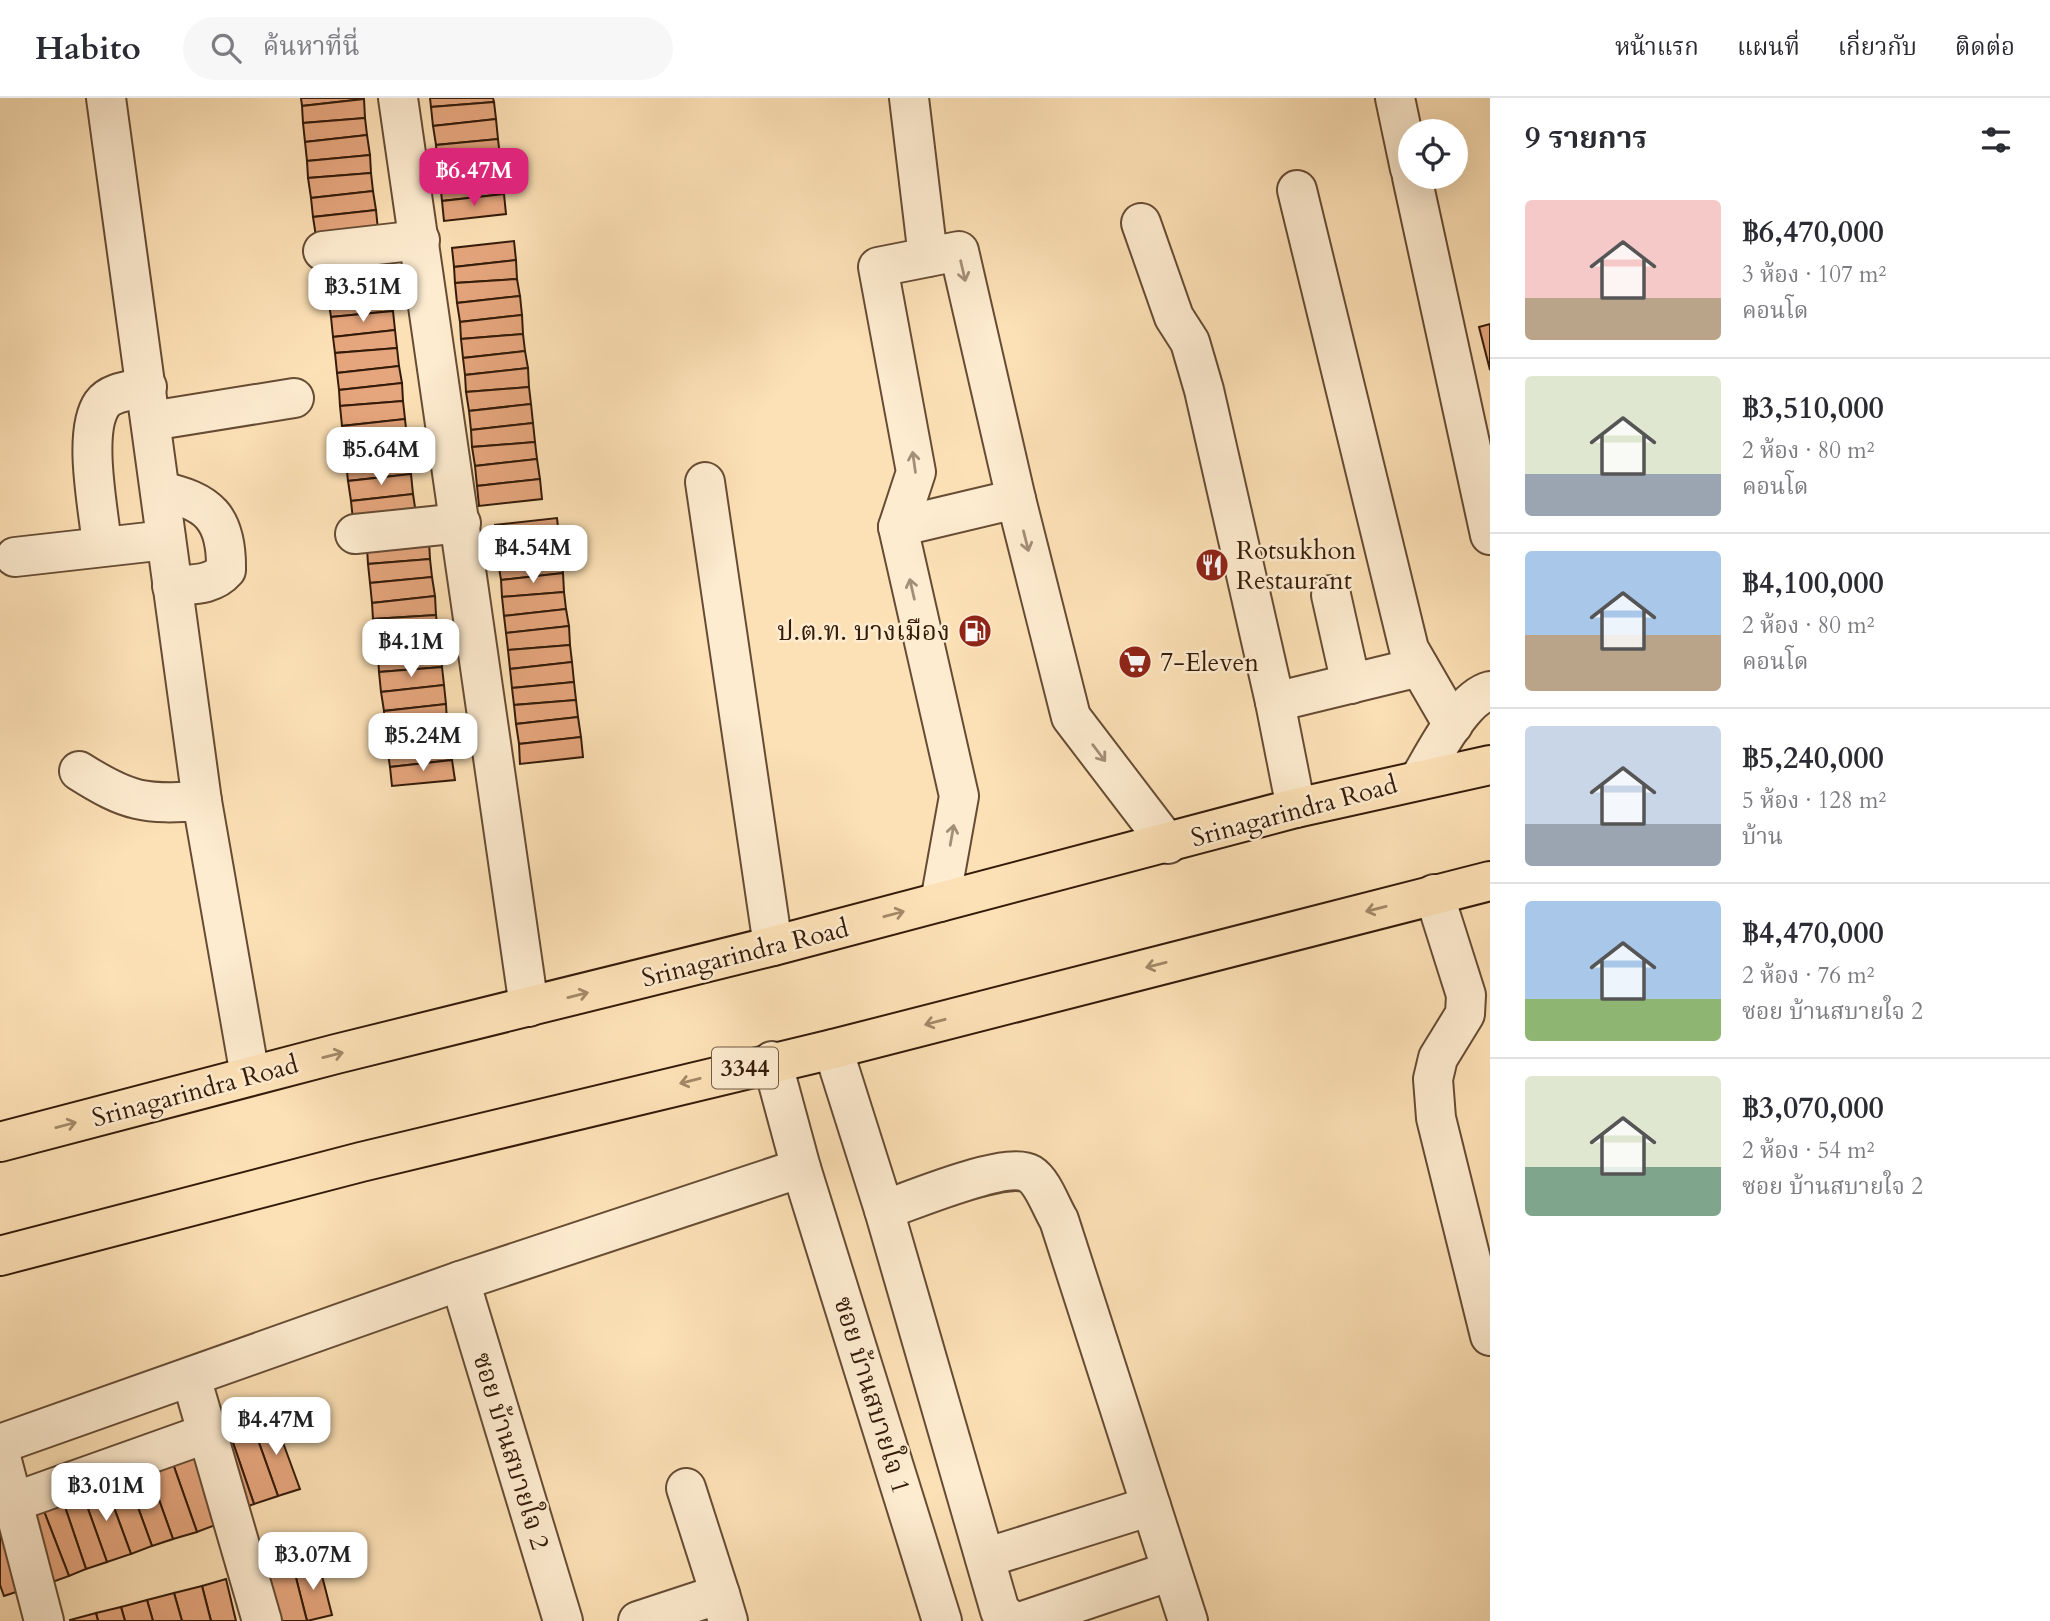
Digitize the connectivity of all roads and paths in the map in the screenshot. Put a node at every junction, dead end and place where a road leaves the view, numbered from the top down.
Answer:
1 (106, 98) edge
2 (398, 98) edge
3 (909, 98) edge
4 (1395, 98) edge
5 (1399, 119) edge
6 (1415, 189) edge
7 (1297, 190) dead end
8 (1141, 223) dead end
9 (420, 240) junction
10 (323, 251) dead end
11 (928, 257) junction
12 (294, 398) dead end
13 (149, 404) junction
14 (705, 482) dead end
15 (160, 491) junction
16 (1016, 499) junction
17 (461, 523) junction
18 (898, 527) junction
19 (355, 534) dead end
20 (1490, 535) edge
21 (166, 540) junction
22 (103, 546) junction
23 (15, 557) dead end
24 (172, 586) junction
25 (1331, 595) dead end
26 (1419, 667) junction
27 (1351, 684) junction
28 (1490, 691) edge
29 (1275, 702) junction
30 (1453, 725) junction
31 (1490, 765) edge
32 (79, 771) dead end
33 (1420, 778) junction
34 (202, 801) junction
35 (1296, 808) junction
36 (1168, 844) junction
37 (1490, 881) edge
38 (1434, 894) junction
39 (940, 902) junction
40 (773, 946) junction
41 (528, 1007) junction
42 (833, 1049) junction
43 (772, 1061) junction
44 (250, 1076) junction
45 (0, 1143) edge
46 (801, 1168) junction
47 (884, 1210) junction
48 (0, 1256) edge
49 (460, 1281) junction
50 (1490, 1336) edge
51 (191, 1377) junction
52 (205, 1434) junction
53 (0, 1444) edge
54 (0, 1453) edge
55 (685, 1488) dead end
56 (6, 1505) edge
57 (1151, 1506) junction
58 (985, 1558) junction
59 (1171, 1571) junction
60 (724, 1607) edge
61 (1045, 1617) edge
62 (44, 1621) edge
63 (262, 1621) edge
64 (563, 1621) edge
65 (638, 1621) edge
66 (942, 1621) edge
67 (1012, 1621) edge
68 (1188, 1621) edge

1 - 13 street
2 - 9 street
3 - 11 street
4 - 5 street
6 - 20 street
7 - 26 street
8 - 29 street
9 - 10 street
9 - 17 street
11 -> 16 street
18 -> 11 street
12 - 13 street
13 - 15 street
13 - 22 street
14 - 40 street
15 - 21 street
15 - 24 street
16 - 18 street
16 -> 36 street
17 - 19 street
17 - 41 street
39 -> 18 street
21 - 22 street
21 - 24 street
22 - 23 street
24 - 34 street
25 - 27 street
26 - 27 street
26 - 30 street
27 - 29 street
28 - 30 street
29 - 35 street
30 - 33 street
31 - 33 main road, Srinagarindra Road
32 - 34 street
33 - 35 main road, Srinagarindra Road
34 - 44 street
35 - 36 main road, Srinagarindra Road
36 - 39 main road, Srinagarindra Road
37 - 38 main road, 3344
38 -> 42 main road, 3344
38 - 50 street
40 -> 39 main road, Srinagarindra Road
41 -> 40 main road, Srinagarindra Road
44 -> 41 main road, Srinagarindra Road
42 - 43 main road, 3344
42 - 47 street
43 - 46 street, ซอย บ้านสบายใจ 1
43 -> 48 main road, 3344
45 -> 44 main road, Srinagarindra Road
46 - 49 street
46 - 66 street, ซอย บ้านสบายใจ 1
47 - 57 street
47 - 58 street
49 - 51 street
49 - 64 street, ซอย บ้านสบายใจ 2
51 - 52 street
51 - 53 street
52 - 56 street
52 - 63 street
54 - 56 street
55 - 60 street
56 - 62 street
57 - 58 street
57 - 59 street
58 - 67 street
59 - 61 street
59 - 68 street
60 - 65 street

